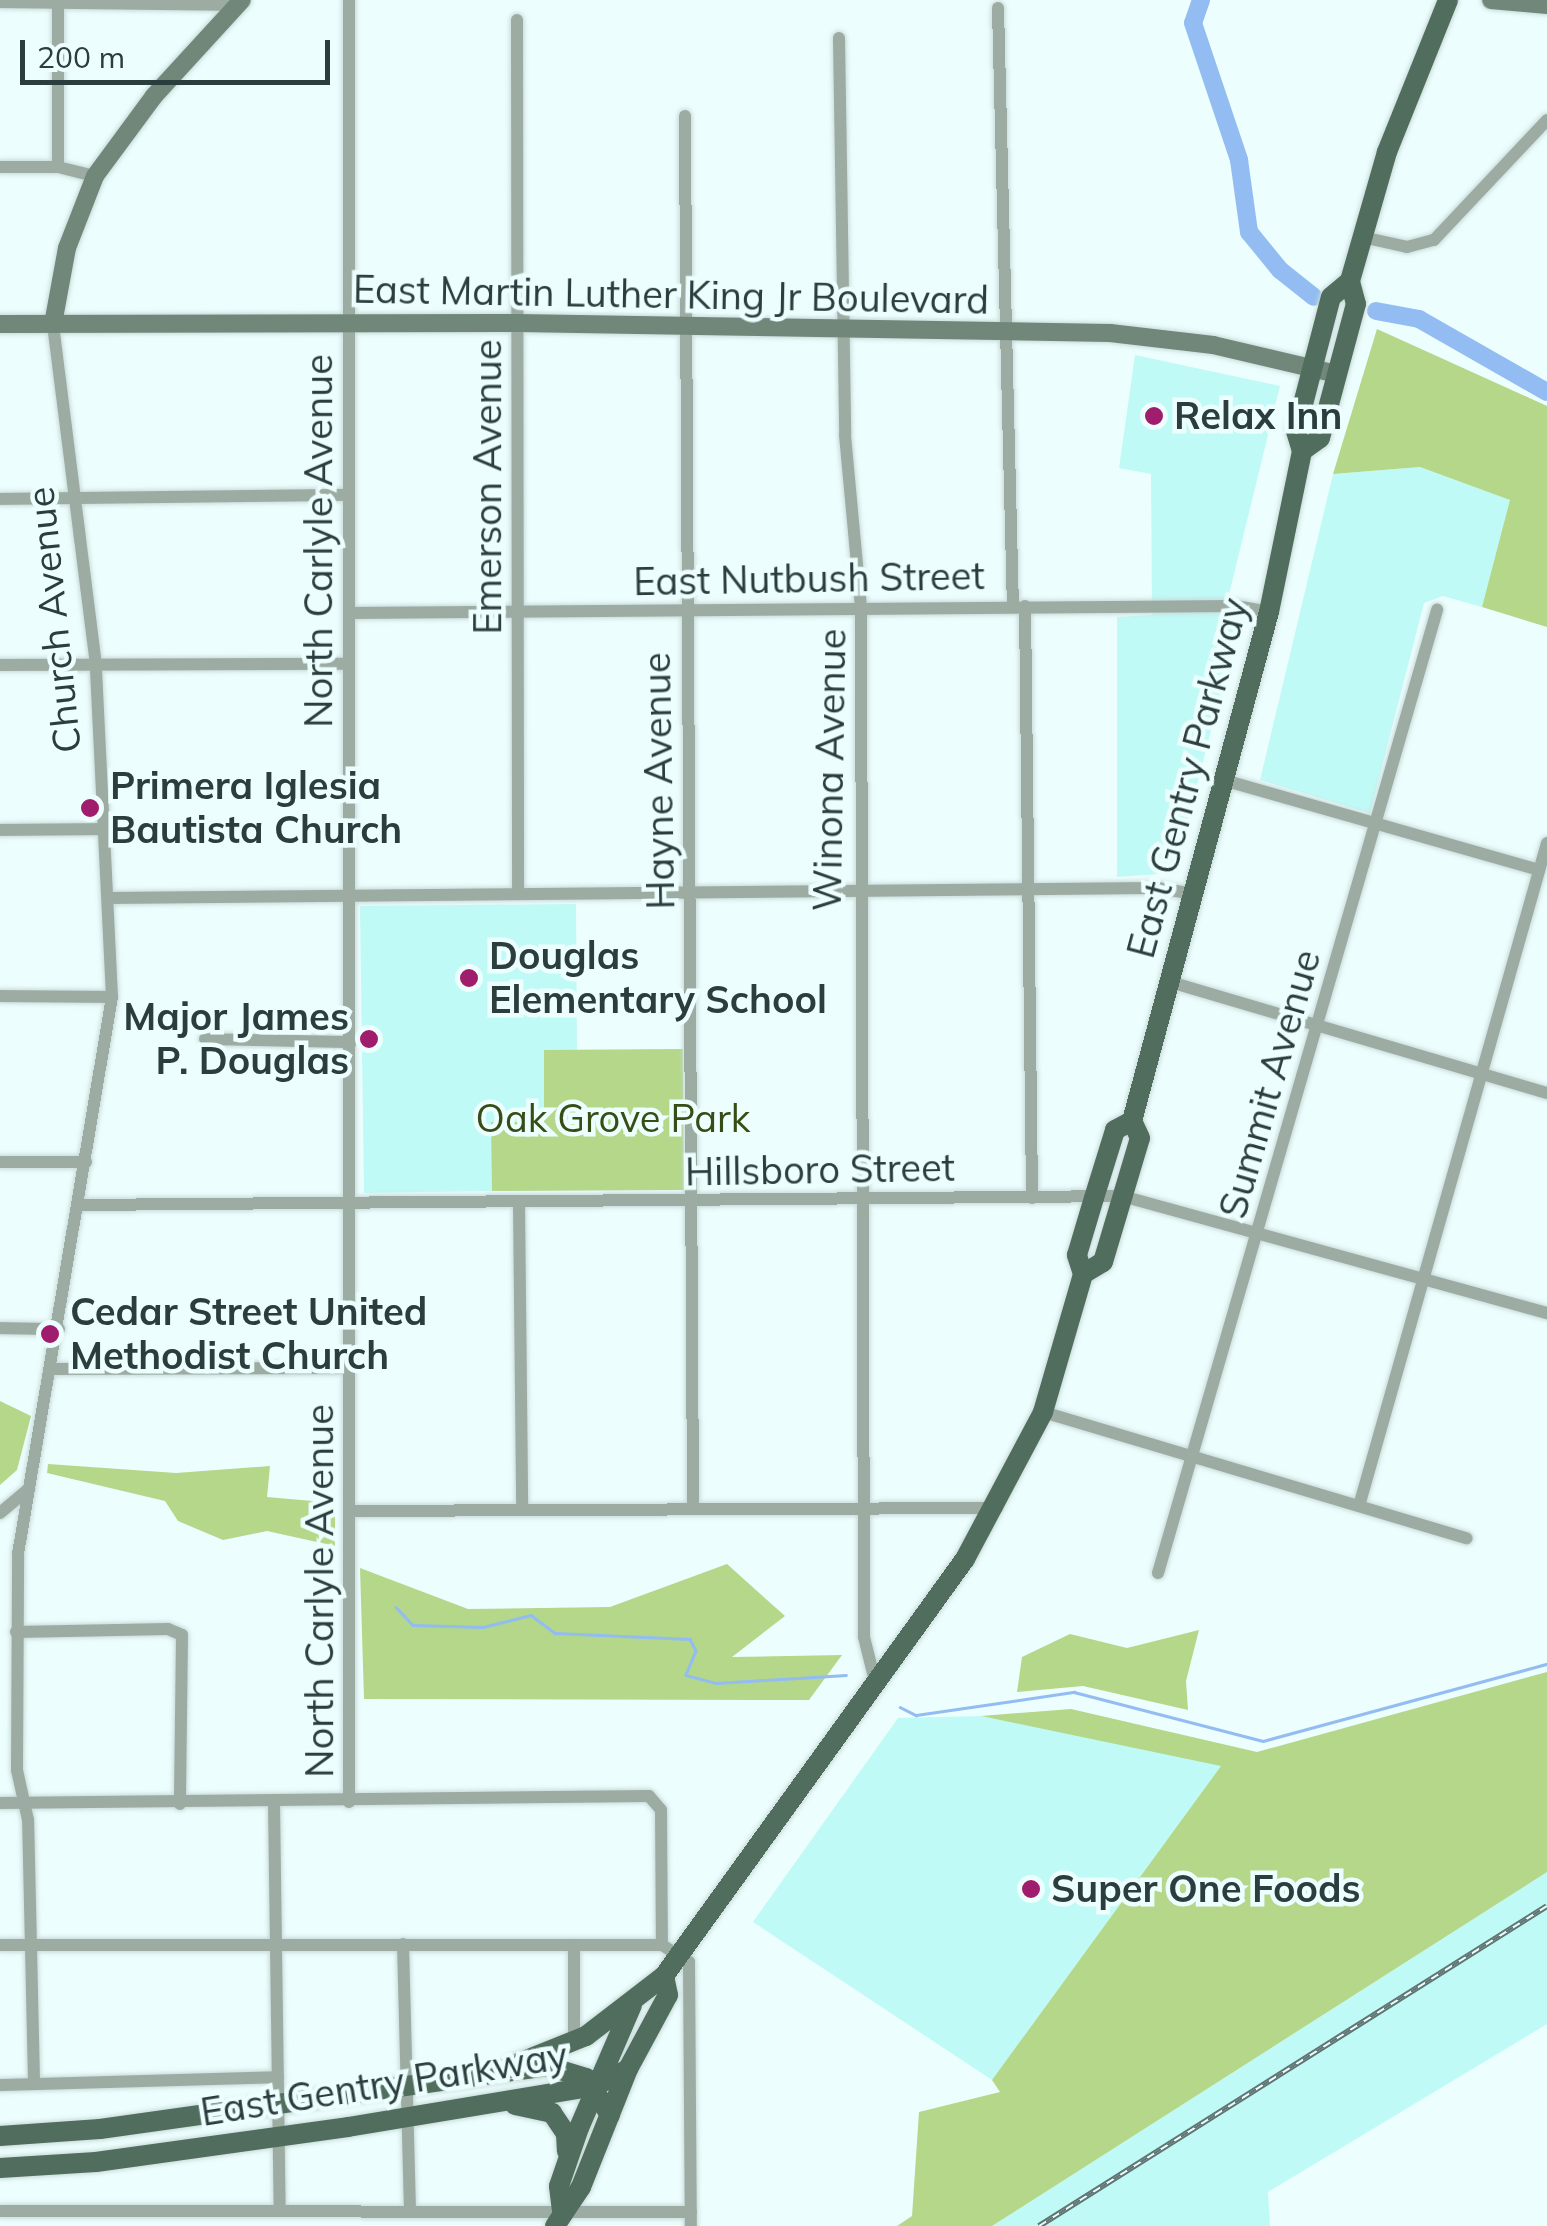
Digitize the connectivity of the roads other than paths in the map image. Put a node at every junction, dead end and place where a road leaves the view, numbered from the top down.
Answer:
1 (349, 0) edge
2 (1448, 0) edge
3 (1491, 0) edge
4 (58, 1) edge
5 (0, 2) edge
6 (240, 2) edge
7 (1547, 4) edge
8 (998, 8) dead end
9 (517, 20) dead end
10 (839, 38) dead end
11 (685, 116) dead end
12 (1547, 120) edge
13 (0, 167) edge
14 (58, 167) junction
15 (95, 176) junction
16 (1362, 237) junction
17 (1350, 281) junction
18 (518, 323) junction
19 (0, 324) edge
20 (53, 324) junction
21 (348, 324) junction
22 (687, 326) junction
23 (844, 329) junction
24 (1006, 331) junction
25 (1313, 368) junction
26 (1337, 374) junction
27 (1302, 451) junction
28 (349, 496) junction
29 (0, 499) edge
30 (75, 500) junction
31 (1019, 607) junction
32 (861, 608) junction
33 (1437, 610) dead end
34 (687, 611) junction
35 (518, 612) junction
36 (1269, 612) junction
37 (349, 613) junction
38 (349, 664) junction
39 (0, 665) edge
40 (96, 665) junction
41 (1227, 781) junction
42 (1375, 822) junction
43 (106, 829) junction
44 (0, 830) edge
45 (1547, 843) edge
46 (1539, 870) junction
47 (1028, 890) junction
48 (691, 892) junction
49 (858, 892) junction
50 (518, 894) junction
51 (1194, 894) junction
52 (350, 896) junction
53 (110, 898) junction
54 (1170, 982) junction
55 (0, 996) edge
56 (112, 997) junction
57 (1318, 1027) junction
58 (205, 1039) dead end
59 (351, 1042) junction
60 (1482, 1074) junction
61 (1547, 1092) edge
62 (1132, 1121) junction
63 (0, 1162) edge
64 (86, 1162) junction
65 (1122, 1196) junction
66 (1032, 1198) junction
67 (1094, 1198) junction
68 (860, 1199) junction
69 (691, 1201) junction
70 (519, 1202) junction
71 (350, 1203) junction
72 (78, 1206) junction
73 (1259, 1231) junction
74 (1083, 1274) junction
75 (1422, 1277) junction
76 (1547, 1313) edge
77 (0, 1328) edge
78 (59, 1329) junction
79 (351, 1368) junction
80 (52, 1369) junction
81 (1043, 1412) junction
82 (1193, 1458) junction
83 (29, 1489) junction
84 (693, 1505) junction
85 (862, 1506) junction
86 (1359, 1506) junction
87 (522, 1507) junction
88 (997, 1508) junction
89 (350, 1510) junction
90 (0, 1513) edge
91 (1467, 1538) dead end
92 (1158, 1573) dead end
93 (16, 1632) junction
94 (875, 1681) junction
95 (0, 1802) edge
96 (22, 1802) junction
97 (349, 1802) junction
98 (274, 1803) junction
99 (180, 1804) junction
100 (27, 1944) junction
101 (404, 1944) junction
102 (574, 1944) junction
103 (0, 1945) edge
104 (276, 1946) junction
105 (671, 1950) junction
106 (664, 1976) junction
107 (641, 1991) junction
108 (574, 2043) junction
109 (506, 2068) junction
110 (628, 2070) junction
111 (278, 2077) junction
112 (34, 2080) junction
113 (407, 2084) junction
114 (0, 2085) edge
115 (595, 2086) junction
116 (278, 2102) junction
117 (488, 2103) junction
118 (610, 2115) junction
119 (408, 2117) junction
120 (0, 2136) edge
121 (279, 2136) junction
122 (566, 2166) junction
123 (0, 2168) edge
124 (410, 2209) junction
125 (184, 2210) junction
126 (280, 2210) junction
127 (351, 2210) junction
128 (23, 2211) junction
129 (0, 2212) edge
130 (558, 2219) edge
131 (691, 2219) edge
132 (24, 2226) edge
133 (185, 2226) edge
134 (351, 2226) edge

1 - 21 street, North Carlyle Avenue
2 - 16 main road, East Gentry Parkway
3 - 7 main road
4 - 5 street
4 - 6 street
4 - 14 street
6 - 15 main road, Church Avenue
8 - 24 street
9 - 18 street, Emerson Avenue
10 - 23 street, Winona Avenue
11 - 22 street, Hayne Avenue
12 - 16 street
13 - 14 street
14 - 15 street
15 - 20 main road, Church Avenue
16 - 17 main road, East Gentry Parkway
17 - 25 main road, East Gentry Parkway
17 - 26 main road, East Gentry Parkway
18 - 21 main road, East Martin Luther King Jr Boulevard
18 - 22 main road, East Martin Luther King Jr Boulevard
18 - 35 street, Emerson Avenue
19 - 20 main road, East Martin Luther King Jr Boulevard
20 - 21 main road, East Martin Luther King Jr Boulevard
20 - 30 street, Church Avenue
21 - 28 street, North Carlyle Avenue
22 - 23 main road, East Martin Luther King Jr Boulevard
22 - 34 street, Hayne Avenue
23 - 24 main road, East Martin Luther King Jr Boulevard
23 - 32 street, Winona Avenue
24 - 25 main road, East Martin Luther King Jr Boulevard
24 - 31 street
25 - 26 main road, East Martin Luther King Jr Boulevard
25 - 27 main road, East Gentry Parkway
26 - 27 main road, East Gentry Parkway
27 - 36 main road, East Gentry Parkway
28 - 30 street
28 - 37 street, North Carlyle Avenue
29 - 30 street
30 - 40 street, Church Avenue
31 - 32 street, East Nutbush Street
31 - 36 street, East Nutbush Street
31 - 47 street
32 - 34 street, East Nutbush Street
32 - 49 street, Winona Avenue
33 - 42 street, Summit Avenue
34 - 35 street, East Nutbush Street
34 - 48 street, Hayne Avenue
35 - 37 street, East Nutbush Street
35 - 50 street, Emerson Avenue
36 - 41 main road, East Gentry Parkway
37 - 38 street, North Carlyle Avenue
38 - 40 street
38 - 52 street, North Carlyle Avenue
39 - 40 street
40 - 43 street, Church Avenue
41 - 42 street
41 - 51 main road, East Gentry Parkway
42 - 46 street
42 - 57 street, Summit Avenue
43 - 44 street
43 - 53 street, Church Avenue
45 - 46 street
46 - 60 street
47 - 49 street
47 - 51 street
47 - 66 street
48 - 49 street
48 - 50 street
48 - 69 street, Hayne Avenue
49 - 68 street, Winona Avenue
50 - 52 street
51 - 54 main road, East Gentry Parkway
52 - 53 street
52 - 59 street, North Carlyle Avenue
53 - 56 street, Church Avenue
54 - 57 street
54 - 62 main road, East Gentry Parkway
55 - 56 street
56 - 64 street, Church Avenue
57 - 60 street
57 - 73 street, Summit Avenue
58 - 59 street
59 - 71 street, North Carlyle Avenue
60 - 61 street
60 - 75 street
62 - 65 main road, East Gentry Parkway
62 - 67 main road, East Gentry Parkway
63 - 64 street
64 - 72 street, Church Avenue
65 - 67 street, Hillsboro Street
65 - 73 street, Hillsboro Street
65 - 74 main road, East Gentry Parkway
66 - 67 street, Hillsboro Street
66 - 68 street, Hillsboro Street
67 - 74 main road, East Gentry Parkway
68 - 69 street, Hillsboro Street
68 - 85 street, Winona Avenue
69 - 70 street, Hillsboro Street
69 - 84 street, Hayne Avenue
70 - 71 street, Hillsboro Street
70 - 87 street
71 - 72 street, Hillsboro Street
71 - 79 street, North Carlyle Avenue
72 - 78 street, Church Avenue
73 - 75 street, Hillsboro Street
73 - 82 street, Summit Avenue
74 - 81 main road, East Gentry Parkway
75 - 76 street, Hillsboro Street
75 - 86 street
77 - 78 street
78 - 80 street, Church Avenue
79 - 80 street
79 - 89 street, North Carlyle Avenue
80 - 83 street, Church Avenue
81 - 82 street
81 - 88 main road, East Gentry Parkway
82 - 86 street
82 - 92 street, Summit Avenue
83 - 90 street
83 - 93 street, Church Avenue
84 - 85 street
84 - 87 street
85 - 88 street
85 - 94 street, Winona Avenue
86 - 91 street
87 - 89 street
88 - 94 main road, East Gentry Parkway
89 - 97 street, North Carlyle Avenue
93 - 96 street, Church Avenue
93 - 99 street
94 - 105 main road, East Gentry Parkway
95 - 96 street
96 - 99 street
96 - 100 street, Church Avenue
97 - 98 street
97 - 105 street
98 - 99 street
98 - 104 street
100 - 103 street
100 - 104 street
100 - 112 street, Church Avenue
101 - 102 street
101 - 104 street
101 - 113 street
102 - 105 street
102 - 108 street
104 - 111 street
105 - 106 main road, East Gentry Parkway
105 - 131 street
106 - 107 main road, East Gentry Parkway
106 - 110 main road, East Gentry Parkway
107 - 108 main road, East Gentry Parkway
107 - 115 main road
108 - 109 main road, East Gentry Parkway
109 - 113 main road, East Gentry Parkway
109 - 115 main road, East Gentry Parkway
110 - 115 main road
110 - 118 main road, East Gentry Parkway
111 - 112 street
111 - 116 street
112 - 114 street
113 - 116 main road, East Gentry Parkway
113 - 119 street
115 - 117 main road, East Gentry Parkway
115 - 118 main road
115 - 122 main road
116 - 120 main road, East Gentry Parkway
116 - 121 street
117 - 119 main road, East Gentry Parkway
117 - 122 main road
118 - 130 main road, East Gentry Parkway
119 - 121 main road, East Gentry Parkway
119 - 124 street
121 - 123 main road, East Gentry Parkway
121 - 126 street
122 - 130 main road
124 - 127 street
124 - 130 street
125 - 126 street
125 - 128 street
125 - 133 street
126 - 127 street
127 - 134 street
128 - 129 street
128 - 132 street
130 - 131 street

